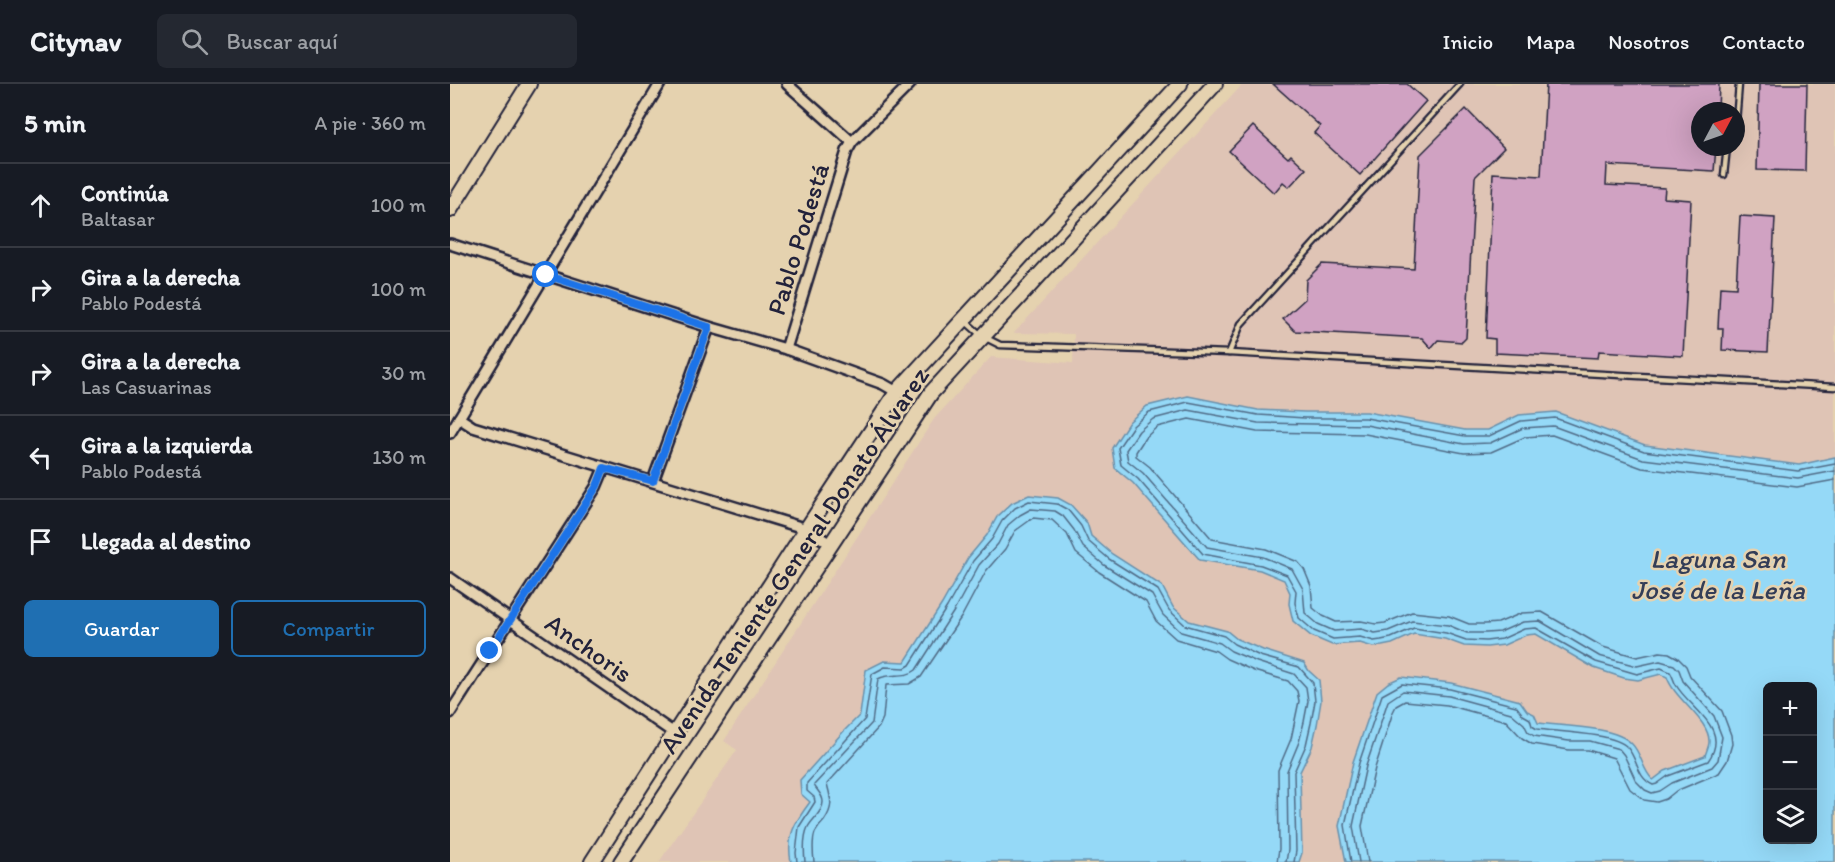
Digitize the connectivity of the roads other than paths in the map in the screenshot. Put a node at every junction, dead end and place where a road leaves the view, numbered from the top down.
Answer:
1 (529, 84) edge
2 (660, 84) edge
3 (787, 84) edge
4 (910, 84) edge
5 (1180, 84) edge
6 (1215, 84) edge
7 (1460, 84) edge
8 (1739, 84) edge
9 (1738, 102) edge
10 (852, 142) junction
11 (1726, 156) edge
12 (1724, 175) dead end
13 (450, 210) edge
14 (450, 244) edge
15 (546, 275) junction
16 (963, 319) junction
17 (709, 327) junction
18 (982, 336) junction
19 (786, 349) junction
20 (1229, 353) junction
21 (1835, 387) edge
22 (897, 392) junction
23 (459, 418) junction
24 (450, 433) edge
25 (604, 468) junction
26 (653, 481) junction
27 (807, 529) junction
28 (832, 545) junction
29 (450, 578) edge
30 (511, 620) junction
31 (450, 713) edge
32 (674, 733) junction
33 (592, 862) edge
34 (621, 862) edge

1 - 13 main road
2 - 15 street
3 - 10 street
4 - 10 street
5 - 16 main road, Avenida Teniente General Donato Álvarez
6 - 18 main road, Avenida Teniente General Donato Álvarez
7 - 20 lane
8 - 9 lane
10 - 19 street, Pablo Podestá
11 - 12 lane
14 - 15 street
15 - 17 street
15 - 23 street
16 - 18 lane
16 - 22 main road, Avenida Teniente General Donato Álvarez
17 - 19 street
17 - 26 street
18 - 20 lane
18 - 28 main road, Avenida Teniente General Donato Álvarez
19 - 22 street
20 - 21 lane
22 - 27 main road, Avenida Teniente General Donato Álvarez
23 - 24 street
23 - 25 street
25 - 26 street
25 - 30 street
26 - 27 street
27 - 28 street
27 - 32 main road, Avenida Teniente General Donato Álvarez
28 - 34 main road, Avenida Teniente General Donato Álvarez
29 - 30 street, Anchoris
30 - 31 street
30 - 32 street, Anchoris
32 - 33 main road, Avenida Teniente General Donato Álvarez

